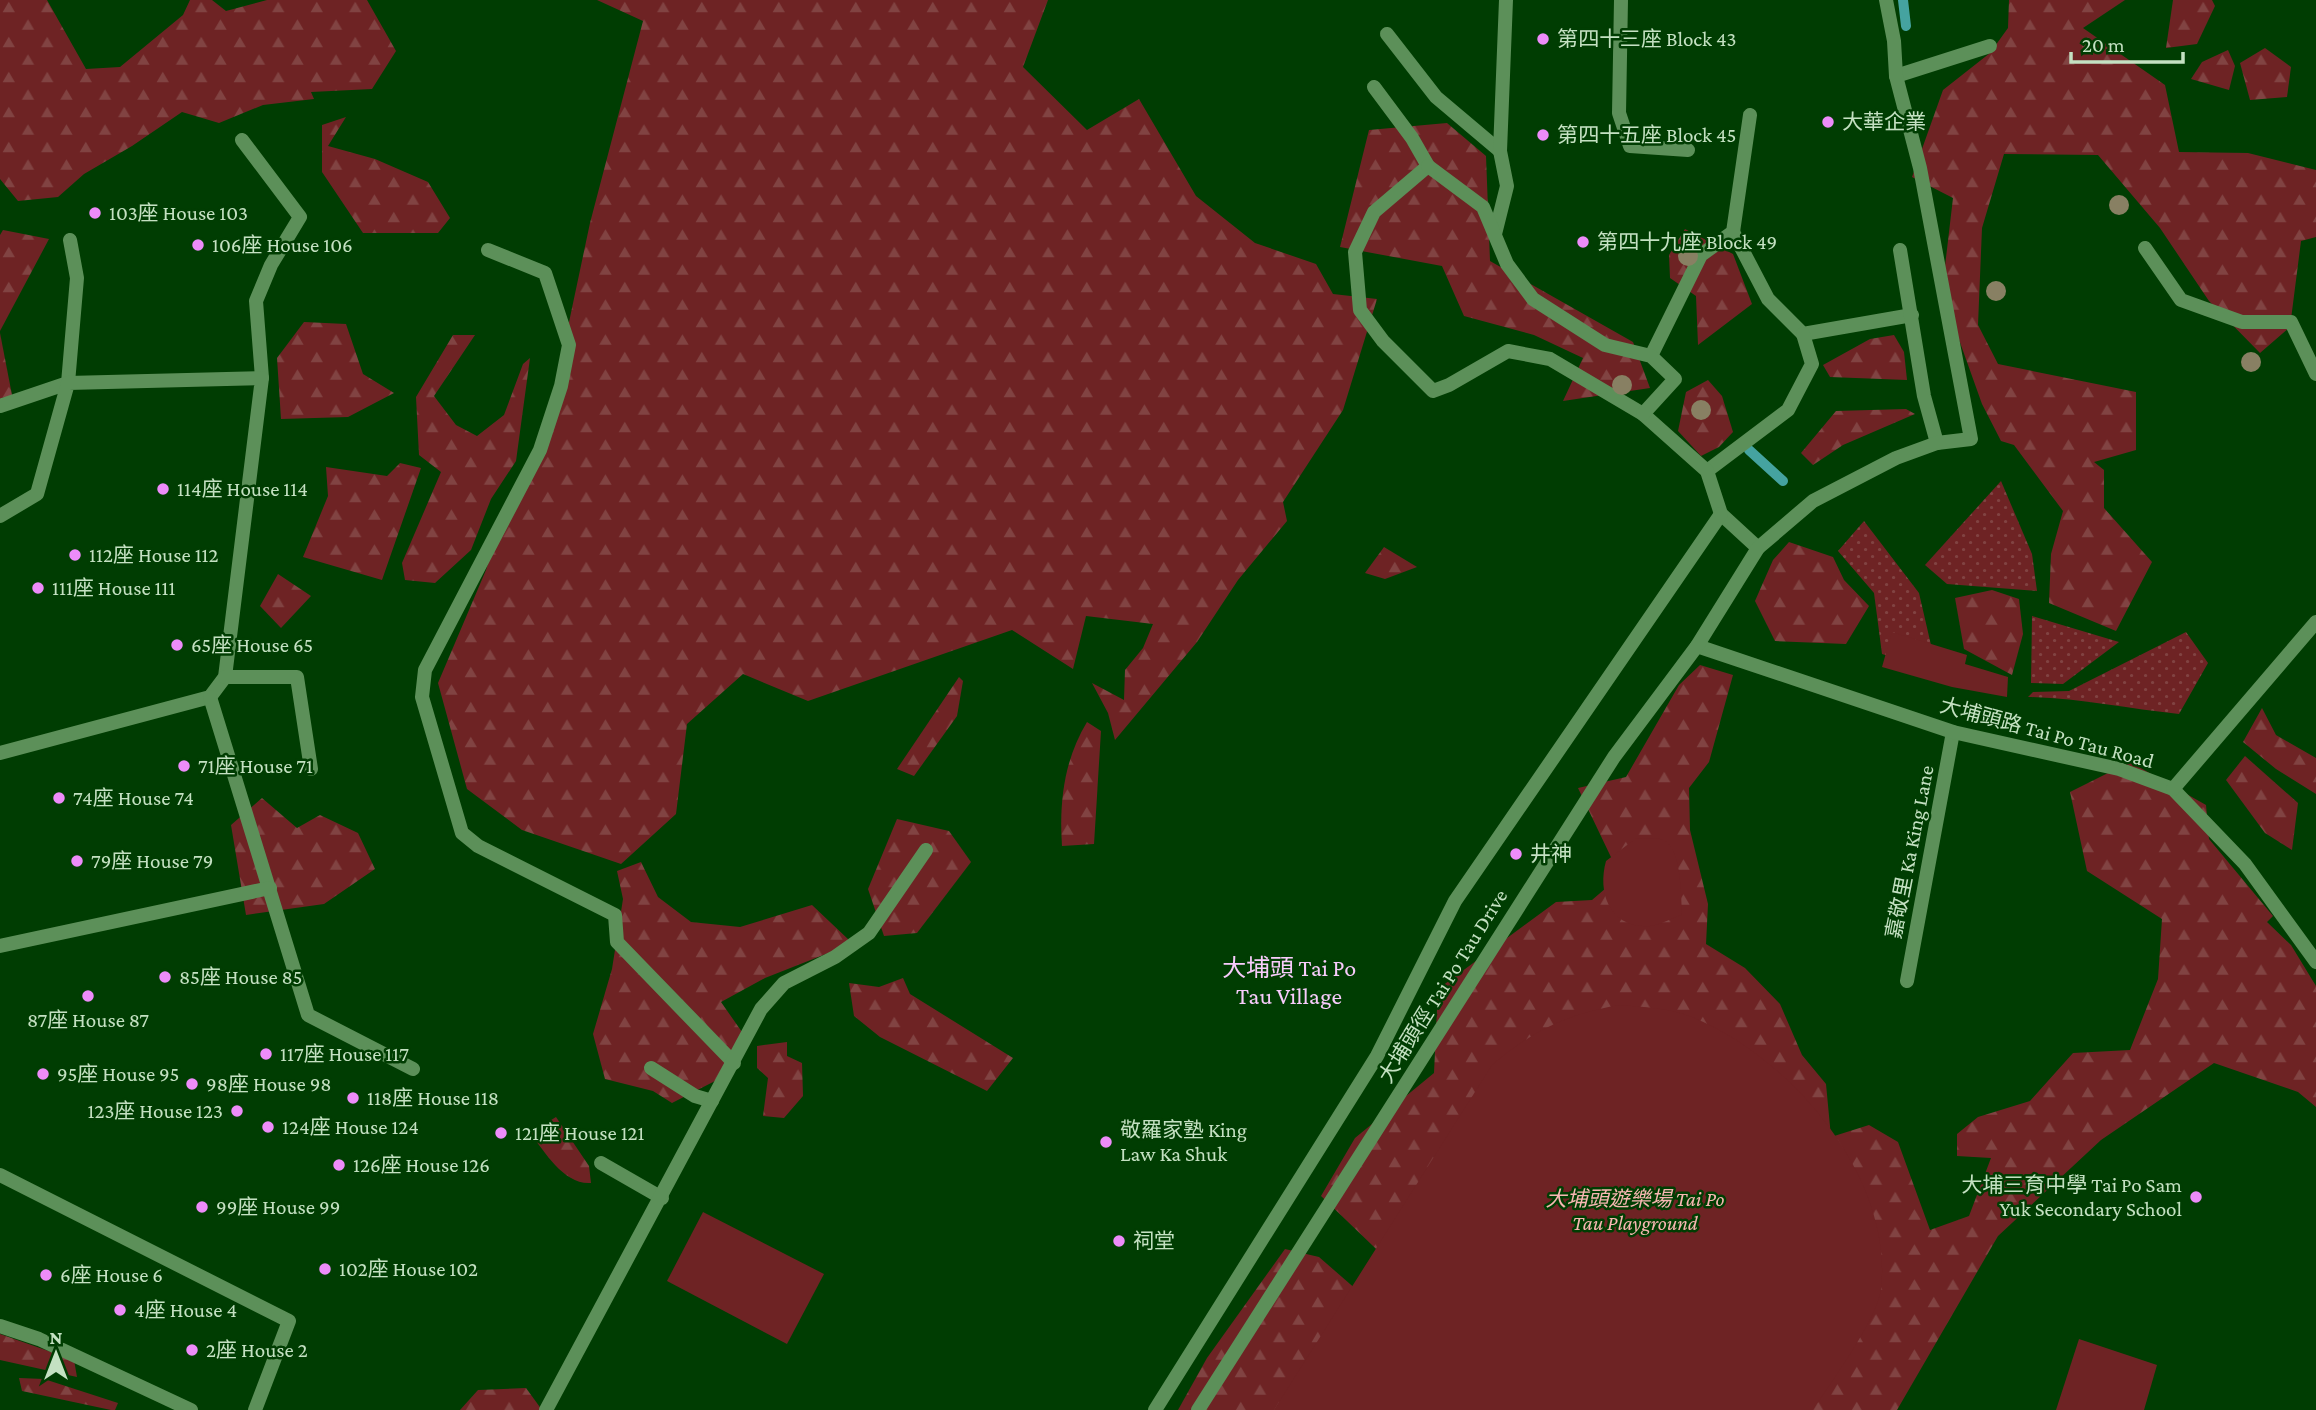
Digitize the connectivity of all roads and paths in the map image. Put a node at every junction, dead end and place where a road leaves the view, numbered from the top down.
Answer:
1 (1506, 0) edge
2 (1621, 0) edge
3 (1886, 0) edge
4 (1387, 34) dead end
5 (1990, 46) dead end
6 (1896, 75) junction
7 (1374, 87) dead end
8 (1750, 115) dead end
9 (242, 139) dead end
10 (1688, 150) dead end
11 (1500, 151) junction
12 (1427, 166) junction
13 (1733, 232) junction
14 (1494, 234) junction
15 (70, 240) dead end
16 (2145, 248) dead end
17 (488, 250) dead end
18 (1900, 250) dead end
19 (1912, 315) junction
20 (1803, 334) junction
21 (1651, 356) junction
22 (2316, 374) edge
23 (261, 378) junction
24 (68, 383) junction
25 (0, 406) edge
26 (1643, 414) junction
27 (1937, 443) junction
28 (1707, 471) junction
29 (1721, 514) junction
30 (0, 516) edge
31 (1758, 548) junction
32 (2316, 622) edge
33 (1697, 646) junction
34 (225, 677) junction
35 (209, 697) junction
36 (1953, 732) junction
37 (0, 753) edge
38 (311, 769) dead end
39 (2173, 789) junction
40 (926, 850) dead end
41 (270, 888) junction
42 (0, 946) edge
43 (2316, 962) edge
44 (1907, 981) dead end
45 (734, 1063) junction
46 (651, 1068) dead end
47 (414, 1069) dead end
48 (712, 1101) junction
49 (601, 1163) dead end
50 (0, 1175) edge
51 (662, 1198) junction
52 (0, 1326) edge
53 (191, 1410) edge
54 (255, 1410) edge
55 (546, 1410) edge
56 (1156, 1410) edge
57 (1198, 1410) edge

1 - 11 street
2 - 10 street
3 - 6 street
4 - 11 street
5 - 6 street
6 - 27 street, 大埔頭徑 Tai Po Tau Drive
7 - 12 street
8 - 13 street
9 - 23 street
11 - 14 street
12 - 14 street
12 - 26 street
13 - 20 street
13 - 21 street
14 - 21 street
15 - 24 street
16 - 22 street
17 - 45 street
18 - 19 street
19 - 20 street
19 - 27 street
20 - 28 street
21 - 26 street
23 - 24 street
23 - 34 street
24 - 25 street
24 - 30 street
26 - 28 street
27 - 31 street, 大埔頭徑 Tai Po Tau Drive
28 - 29 street
29 - 31 street
29 - 56 street
31 - 33 street, 大埔頭徑 Tai Po Tau Drive
32 - 39 street
33 - 36 street, 大埔頭路 Tai Po Tau Road
33 - 57 street, 大埔頭徑 Tai Po Tau Drive
34 - 35 street
34 - 38 street
35 - 37 street
35 - 41 street
36 - 39 street, 大埔頭路 Tai Po Tau Road
36 - 44 street, 嘉敬里 Ka King Lane
39 - 43 street, 大埔頭路 Tai Po Tau Road
40 - 45 street
41 - 42 street
41 - 47 street
45 - 48 street
46 - 48 street
48 - 51 street
49 - 51 street
50 - 54 street
51 - 55 street
52 - 53 street

